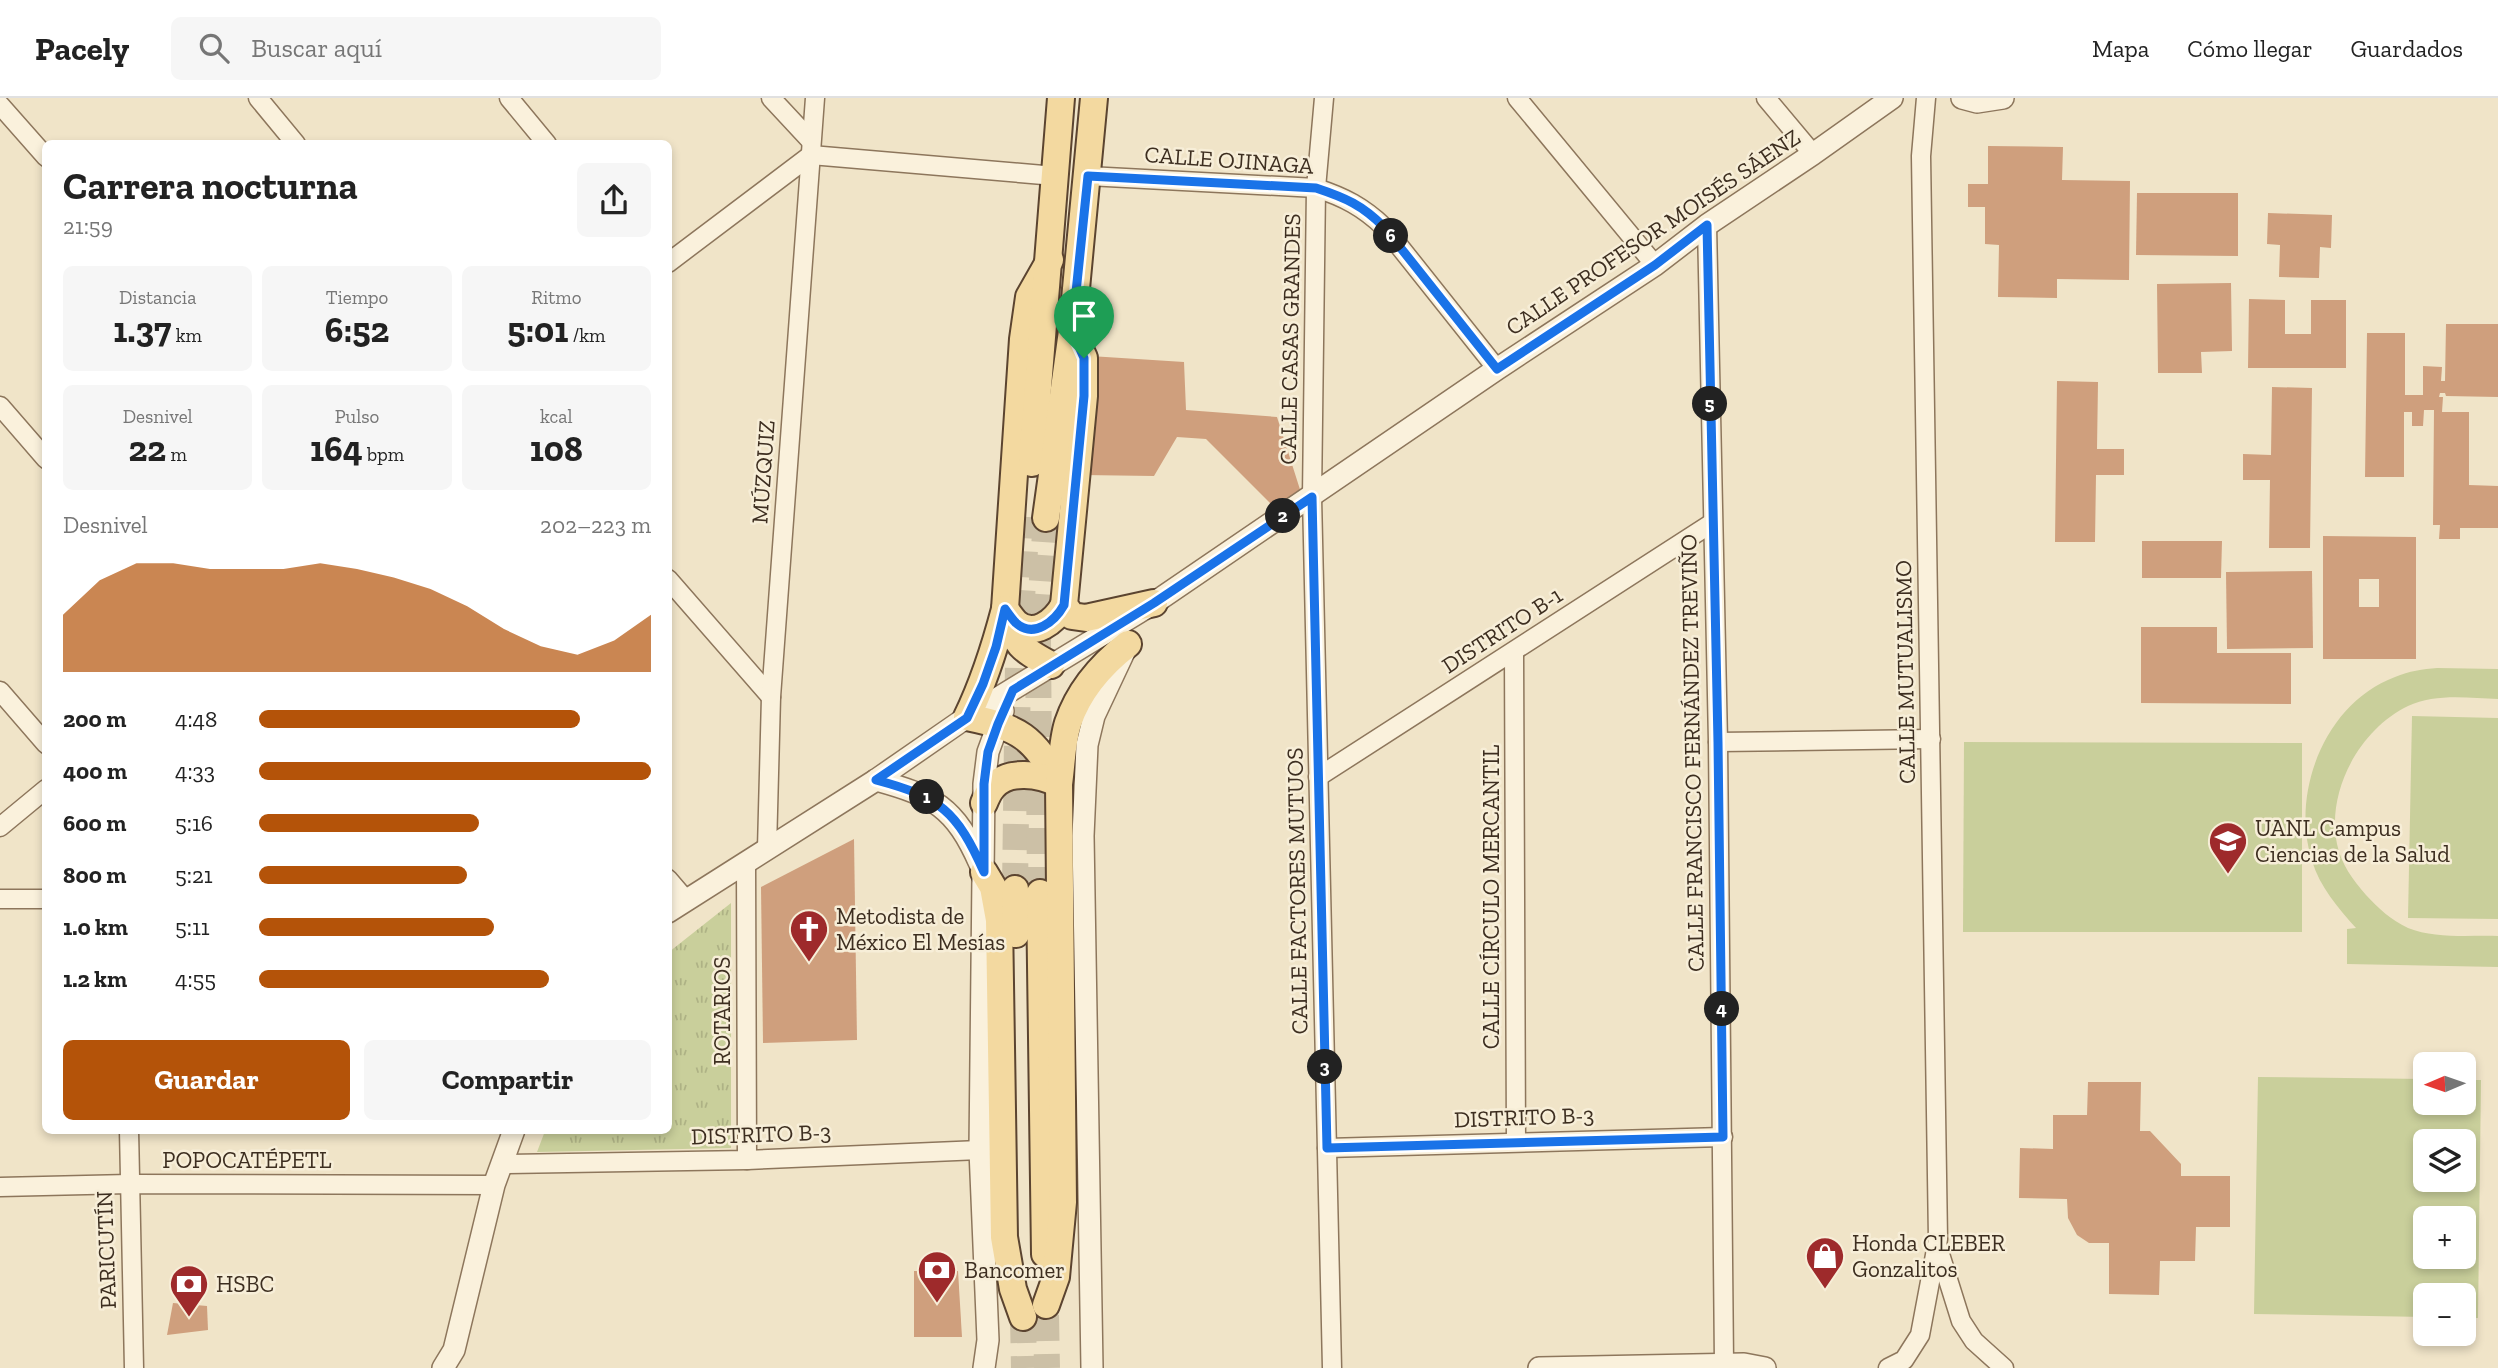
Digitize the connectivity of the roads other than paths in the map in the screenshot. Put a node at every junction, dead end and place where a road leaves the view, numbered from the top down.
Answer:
1 (258, 98) edge
2 (509, 98) edge
3 (771, 98) edge
4 (816, 98) edge
5 (1061, 98) edge
6 (1094, 98) edge
7 (1324, 98) edge
8 (1517, 98) edge
9 (1766, 98) edge
10 (1892, 98) edge
11 (1926, 98) edge
12 (1962, 98) edge
13 (2003, 98) edge
14 (0, 104) edge
15 (293, 140) edge
16 (544, 140) edge
17 (811, 148) junction
18 (42, 152) edge
19 (1813, 154) junction
20 (1055, 176) junction
21 (1088, 176) junction
22 (1316, 188) junction
23 (1707, 225) junction
24 (672, 260) edge
25 (1050, 260) junction
26 (1655, 265) junction
27 (1072, 331) junction
28 (1497, 369) junction
29 (0, 406) edge
30 (42, 454) edge
31 (1312, 497) junction
32 (1712, 523) junction
33 (672, 584) edge
34 (1154, 603) junction
35 (1064, 605) junction
36 (1005, 609) junction
37 (1128, 644) junction
38 (1514, 653) junction
39 (1051, 665) junction
40 (1013, 690) junction
41 (0, 691) edge
42 (771, 697) junction
43 (967, 718) junction
44 (998, 724) junction
45 (42, 739) edge
46 (1931, 739) junction
47 (1718, 742) junction
48 (1318, 777) junction
49 (876, 780) junction
50 (1059, 784) junction
51 (42, 792) edge
52 (984, 803) junction
53 (0, 827) edge
54 (1083, 836) junction
55 (767, 849) junction
56 (747, 863) junction
57 (984, 872) junction
58 (1028, 891) tunnel mouth
59 (0, 899) edge
60 (42, 899) edge
61 (674, 907) edge
62 (129, 1134) edge
63 (512, 1134) edge
64 (1723, 1137) junction
65 (1516, 1142) junction
66 (1327, 1148) junction
67 (980, 1150) junction
68 (747, 1160) junction
69 (501, 1164) junction
70 (129, 1184) junction
71 (494, 1185) junction
72 (0, 1186) edge
73 (1937, 1245) junction
74 (1038, 1312) junction
75 (1724, 1364) junction
76 (134, 1368) edge
77 (443, 1368) edge
78 (984, 1368) edge
79 (1093, 1368) edge
80 (1332, 1368) edge
81 (1539, 1368) edge
82 (1765, 1368) edge
83 (1888, 1368) edge
84 (2004, 1368) edge

1 - 15 street
2 - 16 street
3 - 17 street
4 - 17 street, MÚZQUIZ
5 - 20 main road
6 - 21 main road
7 - 22 street, CALLE CASAS GRANDES
8 - 26 street
9 - 19 street
10 - 19 street, CALLE PROFESOR MOISÉS SÁENZ
11 - 46 street, CALLE MUTUALISMO
12 - 13 street
14 - 18 street
17 - 20 street
17 - 24 street
17 - 42 street, MÚZQUIZ
19 - 23 street, CALLE PROFESOR MOISÉS SÁENZ
20 - 25 main road
21 - 22 street, CALLE OJINAGA
21 - 27 main road
22 - 28 street, CALLE OJINAGA
22 - 31 street, CALLE CASAS GRANDES
23 - 26 street, CALLE PROFESOR MOISÉS SÁENZ
23 - 32 street, CALLE FRANCISCO FERNÁNDEZ TREVIÑO
25 - 27 main road
25 - 36 main road
26 - 28 street, CALLE PROFESOR MOISÉS SÁENZ
27 - 35 main road
28 - 31 street, CALLE PROFESOR MOISÉS SÁENZ
29 - 30 street
31 - 34 street, CALLE PROFESOR MOISÉS SÁENZ
31 - 48 street, CALLE FACTORES MUTUOS
32 - 38 street, DISTRITO B-1
32 - 47 street, CALLE FRANCISCO FERNÁNDEZ TREVIÑO
33 - 42 street
34 - 35 main road
34 - 37 street
34 - 39 street, CALLE PROFESOR MOISÉS SÁENZ
35 - 36 main road
36 - 39 main road
36 - 43 main road
37 - 50 main road
37 - 54 street
38 - 48 street, DISTRITO B-1
38 - 65 street, CALLE CÍRCULO MERCANTIL
39 - 40 street, CALLE PROFESOR MOISÉS SÁENZ
40 - 43 street, CALLE PROFESOR MOISÉS SÁENZ
40 - 44 street
41 - 45 street
42 - 55 street, MÚZQUIZ
43 - 44 main road
43 - 49 street, CALLE PROFESOR MOISÉS SÁENZ
44 - 50 main road
44 - 52 street
46 - 47 street
46 - 73 street, CALLE MUTUALISMO
47 - 64 street, CALLE FRANCISCO FERNÁNDEZ TREVIÑO
48 - 66 street, CALLE FACTORES MUTUOS
49 - 55 street, CALLE PROFESOR MOISÉS SÁENZ
49 - 57 street
50 - 52 main road
50 - 54 street
50 - 74 main road
51 - 53 street
52 - 57 street
54 - 79 street
55 - 56 street, CALLE PROFESOR MOISÉS SÁENZ
56 - 61 street, CALLE PROFESOR MOISÉS SÁENZ
56 - 68 street, ROTARIOS
57 - 67 street
57 - 74 main road
58 - 74 main road
59 - 60 street
62 - 70 street, PARICUTÍN
63 - 69 street
64 - 65 street, DISTRITO B-3
64 - 75 street, CALLE FRANCISCO FERNÁNDEZ TREVIÑO
65 - 66 street, DISTRITO B-3
66 - 80 street, CALLE FACTORES MUTUOS
67 - 68 street, DISTRITO B-3
67 - 78 street
68 - 69 street, DISTRITO B-3
69 - 71 street
70 - 71 street, POPOCATÉPETL
70 - 72 street, POPOCATÉPETL
70 - 76 street, PARICUTÍN
71 - 77 street
73 - 83 street, CALLE MUTUALISMO
73 - 84 street, CALLE MUTUALISMO
75 - 81 street
75 - 82 street

